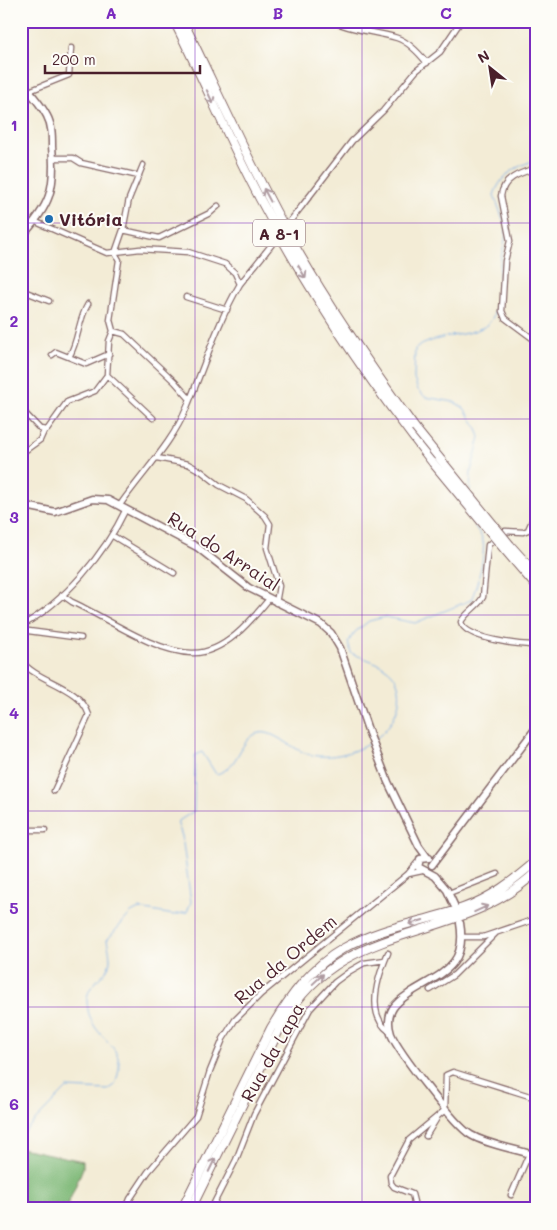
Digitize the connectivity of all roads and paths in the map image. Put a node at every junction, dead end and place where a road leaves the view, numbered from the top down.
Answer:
1 (174, 21) edge
2 (183, 21) edge
3 (332, 21) edge
4 (461, 21) edge
5 (340, 23) edge
6 (71, 48) dead end
7 (427, 63) junction
8 (21, 82) edge
9 (26, 90) edge
10 (21, 120) edge
11 (53, 158) junction
12 (143, 165) dead end
13 (536, 168) edge
14 (139, 176) junction
15 (218, 206) dead end
16 (36, 222) junction
17 (123, 230) junction
18 (23, 232) edge
19 (115, 253) junction
20 (240, 284) junction
21 (21, 290) edge
22 (186, 297) dead end
23 (49, 301) dead end
24 (88, 304) dead end
25 (227, 310) junction
26 (114, 331) junction
27 (536, 341) edge
28 (109, 354) junction
29 (52, 355) dead end
30 (69, 357) junction
31 (107, 375) junction
32 (189, 398) junction
33 (21, 410) edge
34 (153, 418) dead end
35 (412, 430) junction
36 (44, 431) junction
37 (26, 450) dead end
38 (157, 458) junction
39 (21, 505) edge
40 (123, 507) junction
41 (536, 512) edge
42 (113, 536) junction
43 (507, 547) junction
44 (174, 573) dead end
45 (536, 574) edge
46 (536, 586) edge
47 (62, 595) junction
48 (269, 600) junction
49 (276, 603) junction
50 (23, 623) edge
51 (21, 630) edge
52 (81, 638) dead end
53 (536, 645) edge
54 (21, 661) edge
55 (536, 728) edge
56 (54, 791) dead end
57 (21, 830) edge
58 (45, 830) dead end
59 (419, 846) junction
60 (536, 861) edge
61 (418, 862) junction
62 (428, 865) junction
63 (536, 872) edge
64 (408, 874) junction
65 (496, 874) dead end
66 (449, 893) junction
67 (454, 905) dead end
68 (536, 920) edge
69 (460, 924) dead end
70 (497, 932) junction
71 (463, 936) junction
72 (388, 953) dead end
73 (385, 960) junction
74 (430, 990) dead end
75 (390, 1032) junction
76 (536, 1098) edge
77 (445, 1110) junction
78 (438, 1116) junction
79 (426, 1136) dead end
80 (532, 1155) edge
81 (511, 1196) dead end
82 (126, 1209) edge
83 (182, 1209) edge
84 (191, 1209) edge
85 (211, 1209) edge
86 (412, 1209) edge

1 -> 35 highway, A 8-1
35 -> 2 highway, A 8-1
3 - 5 street
4 - 7 street
5 - 7 street
6 - 9 street
7 - 20 street, bridge
8 - 9 street
9 - 10 street
9 - 11 street
11 - 14 street
11 - 16 street
12 - 14 street
13 - 27 street
14 - 17 street
15 - 17 street
16 - 18 street
16 - 19 street
17 - 19 street
19 - 20 street
19 - 26 street
20 - 25 street
21 - 23 street
22 - 25 street
24 - 30 street
25 - 32 street
26 - 28 street
26 - 32 street
28 - 30 street
28 - 31 street
29 - 30 street
31 - 34 street
31 - 36 street
32 - 38 street
33 - 36 street
35 - 43 highway, A 8-1, bridge
36 - 37 street
38 - 40 street
38 - 49 street
39 - 40 street, Rua do Arraial
40 - 42 street
40 - 48 street, Rua do Arraial
41 - 53 street
42 - 44 street
42 - 47 street
43 - 45 highway, A 8-1
43 - 46 highway, A 8-1
47 - 48 street
47 - 50 street
48 - 49 street, Rua do Arraial
49 - 59 street, Rua do Arraial
51 - 52 street
54 - 56 street
55 - 62 street
57 - 58 street
59 - 61 street, Rua do Arraial
59 - 62 street, Rua do Arraial
60 -> 83 highway
61 - 62 street
61 - 62 street
61 - 64 street, Rua da Ordem
62 - 64 street, Rua da Ordem
62 - 66 street
84 -> 63 highway
64 - 82 street, Rua da Ordem
65 - 66 street
66 - 67 street
68 - 70 street
69 - 71 street
70 - 71 street
70 - 74 street
71 - 75 street
72 - 73 street
73 - 75 street
73 - 85 street, Rua da Lapa
75 - 77 street
76 - 77 street
77 - 78 street
77 - 80 street
78 - 79 street
78 - 86 street
80 - 81 street

